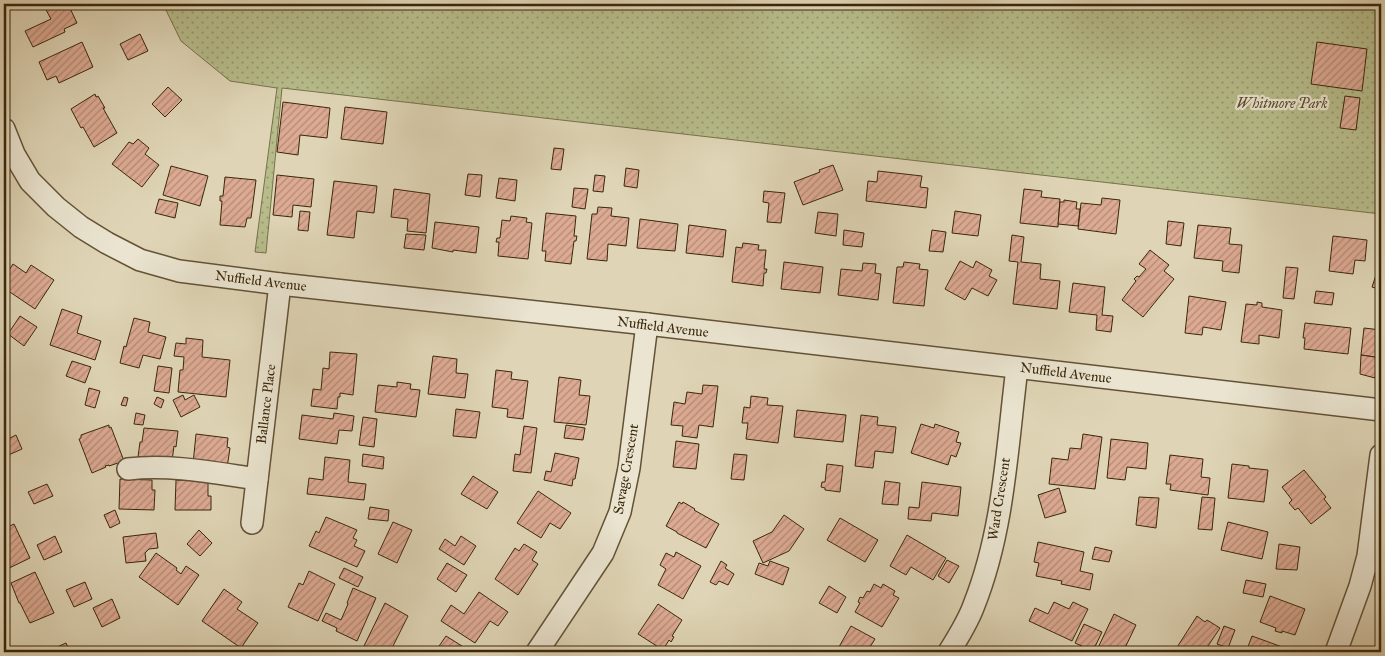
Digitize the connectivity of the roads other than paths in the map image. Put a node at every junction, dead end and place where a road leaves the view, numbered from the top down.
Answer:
1 (4, 129) edge
2 (280, 284) junction
3 (648, 324) junction
4 (1017, 368) junction
5 (1381, 410) edge
6 (1381, 455) edge
7 (128, 469) dead end
8 (257, 479) junction
9 (252, 523) dead end
10 (537, 652) edge
11 (948, 652) edge
12 (1336, 652) edge

1 - 2 street, Nuffield Avenue
2 - 3 street, Nuffield Avenue
2 - 8 street, Ballance Place
3 - 4 street, Nuffield Avenue
3 - 10 street, Savage Crescent
4 - 5 street, Nuffield Avenue
4 - 11 street, Ward Crescent
6 - 12 street
7 - 8 street
8 - 9 street, Ballance Place

